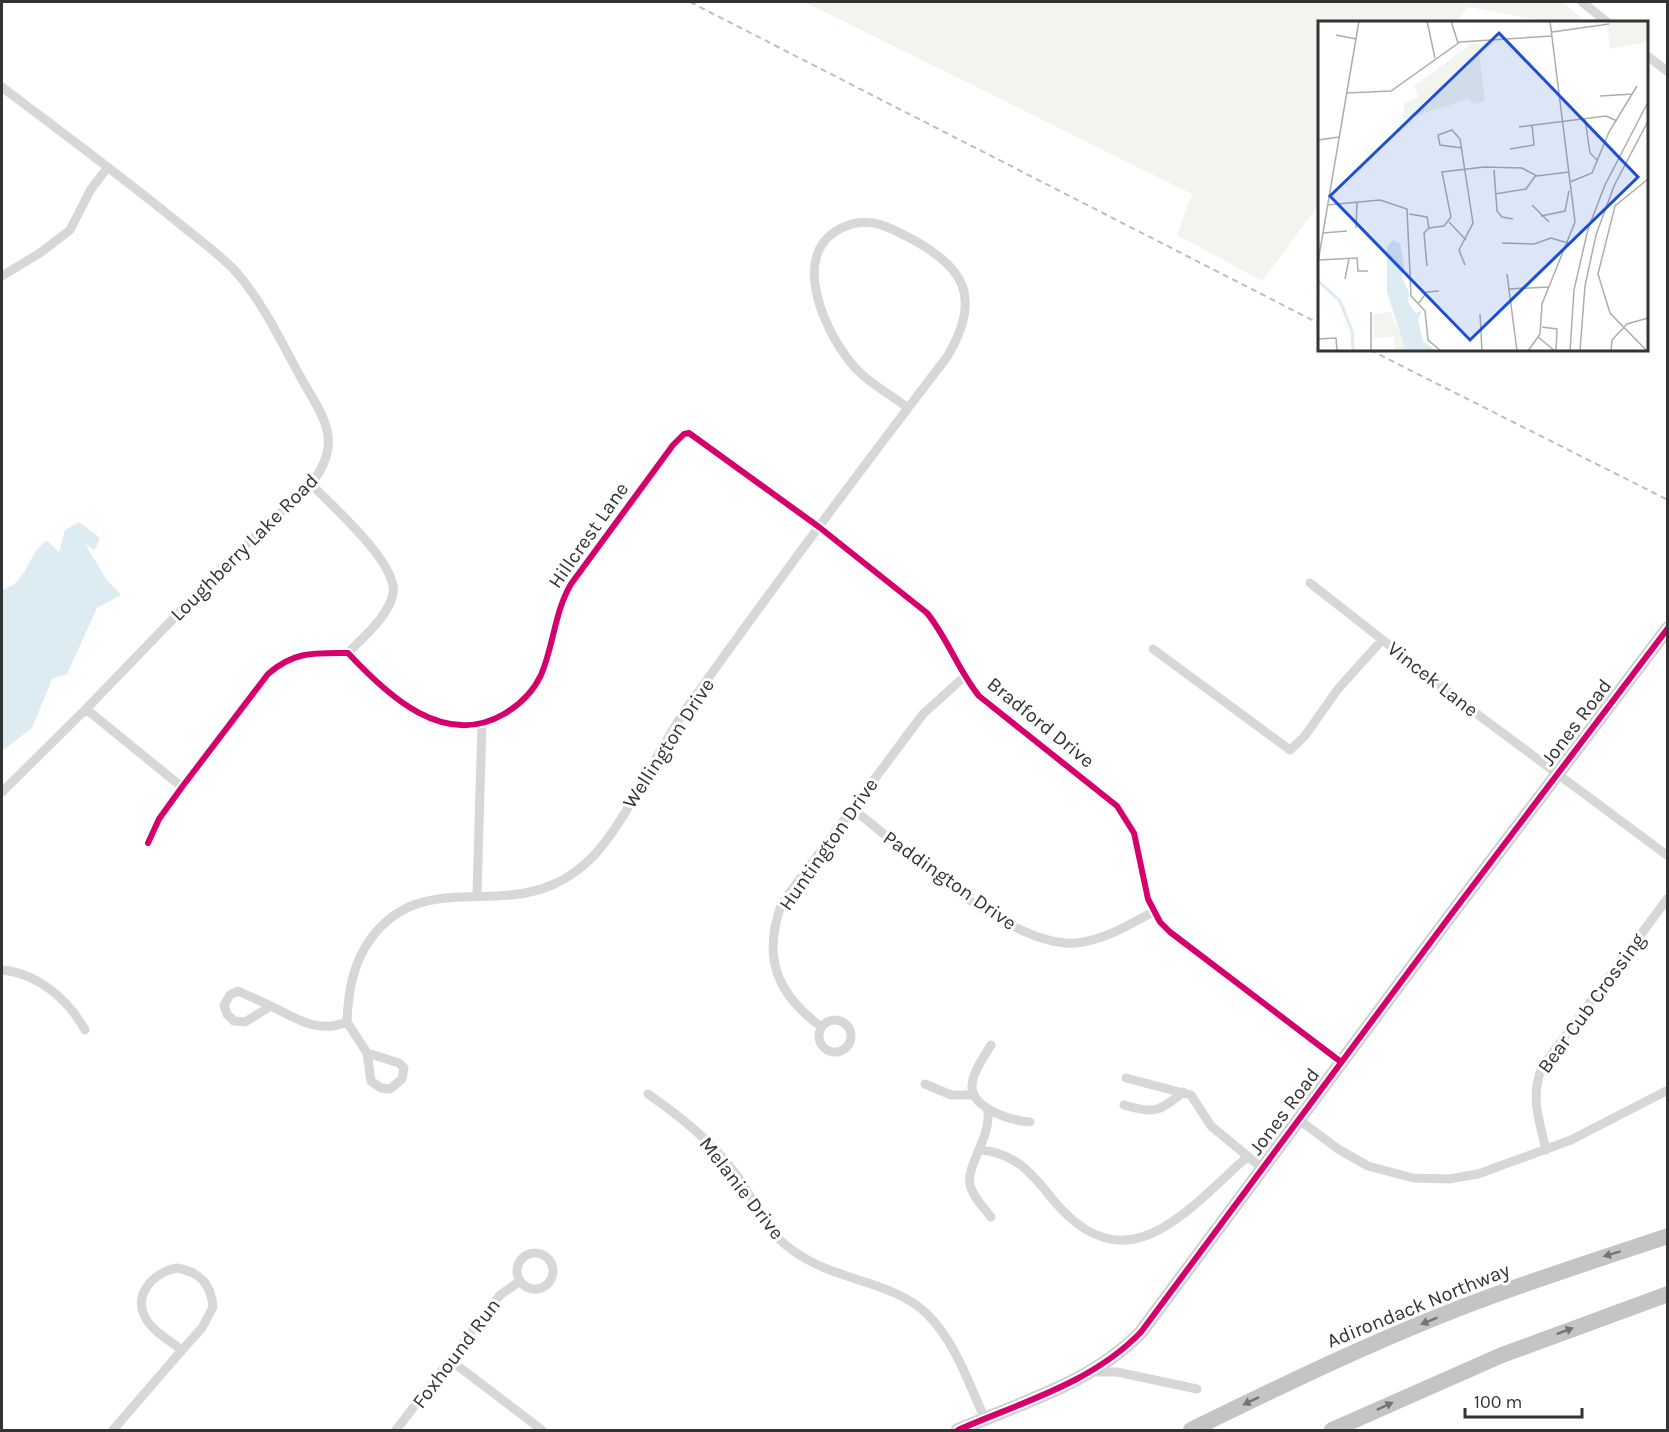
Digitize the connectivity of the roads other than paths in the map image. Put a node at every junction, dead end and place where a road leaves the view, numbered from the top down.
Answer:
1 (1582, 2) edge
2 (1606, 21) edge
3 (1648, 56) edge
4 (1668, 72) edge
5 (2, 87) edge
6 (108, 167) junction
7 (2, 276) edge
8 (908, 408) junction
9 (684, 434) joint
10 (311, 484) junction
11 (819, 528) junction
12 (1310, 583) dead end
13 (1668, 628) edge
14 (1382, 640) junction
15 (1153, 649) dead end
16 (348, 653) junction
17 (964, 677) junction
18 (86, 709) junction
19 (482, 722) junction
20 (1558, 774) junction
21 (182, 787) junction
22 (2, 792) edge
23 (853, 809) junction
24 (148, 843) dead end
25 (1668, 856) edge
26 (477, 895) junction
27 (1668, 898) edge
28 (1153, 912) junction
29 (2, 970) edge
30 (271, 1006) junction
31 (347, 1022) junction
32 (820, 1026) dead end
33 (84, 1030) dead end
34 (991, 1045) dead end
35 (368, 1053) junction
36 (1341, 1062) junction
37 (1126, 1078) dead end
38 (925, 1084) dead end
39 (1668, 1090) edge
40 (1183, 1092) junction
41 (648, 1094) dead end
42 (974, 1095) junction
43 (1124, 1105) dead end
44 (988, 1111) junction
45 (1298, 1119) junction
46 (1030, 1122) dead end
47 (981, 1150) junction
48 (1546, 1150) junction
49 (1248, 1156) junction
50 (1262, 1168) junction
51 (992, 1217) dead end
52 (1668, 1236) edge
53 (520, 1281) dead end
54 (1668, 1294) edge
55 (182, 1350) junction
56 (450, 1360) junction
57 (1092, 1372) junction
58 (1197, 1389) dead end
59 (985, 1419) junction
60 (113, 1431) edge
61 (396, 1431) edge
62 (542, 1431) edge
63 (958, 1431) edge
64 (1191, 1431) edge
65 (1332, 1431) edge

1 - 2 street
3 - 4 street
5 - 6 street, Loughberry Lake Road
6 - 7 street
6 - 10 street, Loughberry Lake Road
8 - 8 street
8 - 11 street, Wellington Drive
9 - 11 street, Bradford Drive
9 - 19 street, Hillcrest Lane
10 - 16 street
10 - 18 street, Loughberry Lake Road
11 - 17 street, Bradford Drive
11 - 26 street, Wellington Drive
12 - 14 street, Vincek Lane
13 - 20 street, Jones Road
14 - 15 street
14 - 20 street, Vincek Lane
16 - 19 street, Hillcrest Lane
16 - 21 street
17 - 23 street, Huntington Drive
17 - 28 street, Bradford Drive
18 - 21 street
18 - 22 street, Loughberry Lake Road
19 - 26 street
20 - 25 street, Vincek Lane
20 - 36 street, Jones Road
21 - 24 street
23 - 28 street, Paddington Drive
23 - 32 street, Huntington Drive
26 - 31 street, Wellington Drive
27 - 48 street, Bear Cub Crossing
28 - 36 street, Bradford Drive
29 - 33 street
30 - 30 street
30 - 31 street
31 - 35 street
34 - 42 street
35 - 35 street
36 - 45 street, Jones Road
37 - 40 street
38 - 42 street
39 - 48 street
40 - 43 street
40 - 49 street
41 - 59 street, Melanie Drive
42 - 44 street
44 - 46 street
44 - 47 street
45 - 48 street
45 - 50 street, Jones Road
47 - 49 street
47 - 51 street
49 - 50 street
50 - 57 street, Jones Road
52 -> 64 highway, Adirondack Northway
53 - 56 street, Foxhound Run
65 -> 54 highway
55 - 55 street
55 - 60 street
56 - 61 street, Foxhound Run
56 - 62 street
57 - 58 street
57 - 59 street, Jones Road
59 - 63 street, Jones Road

